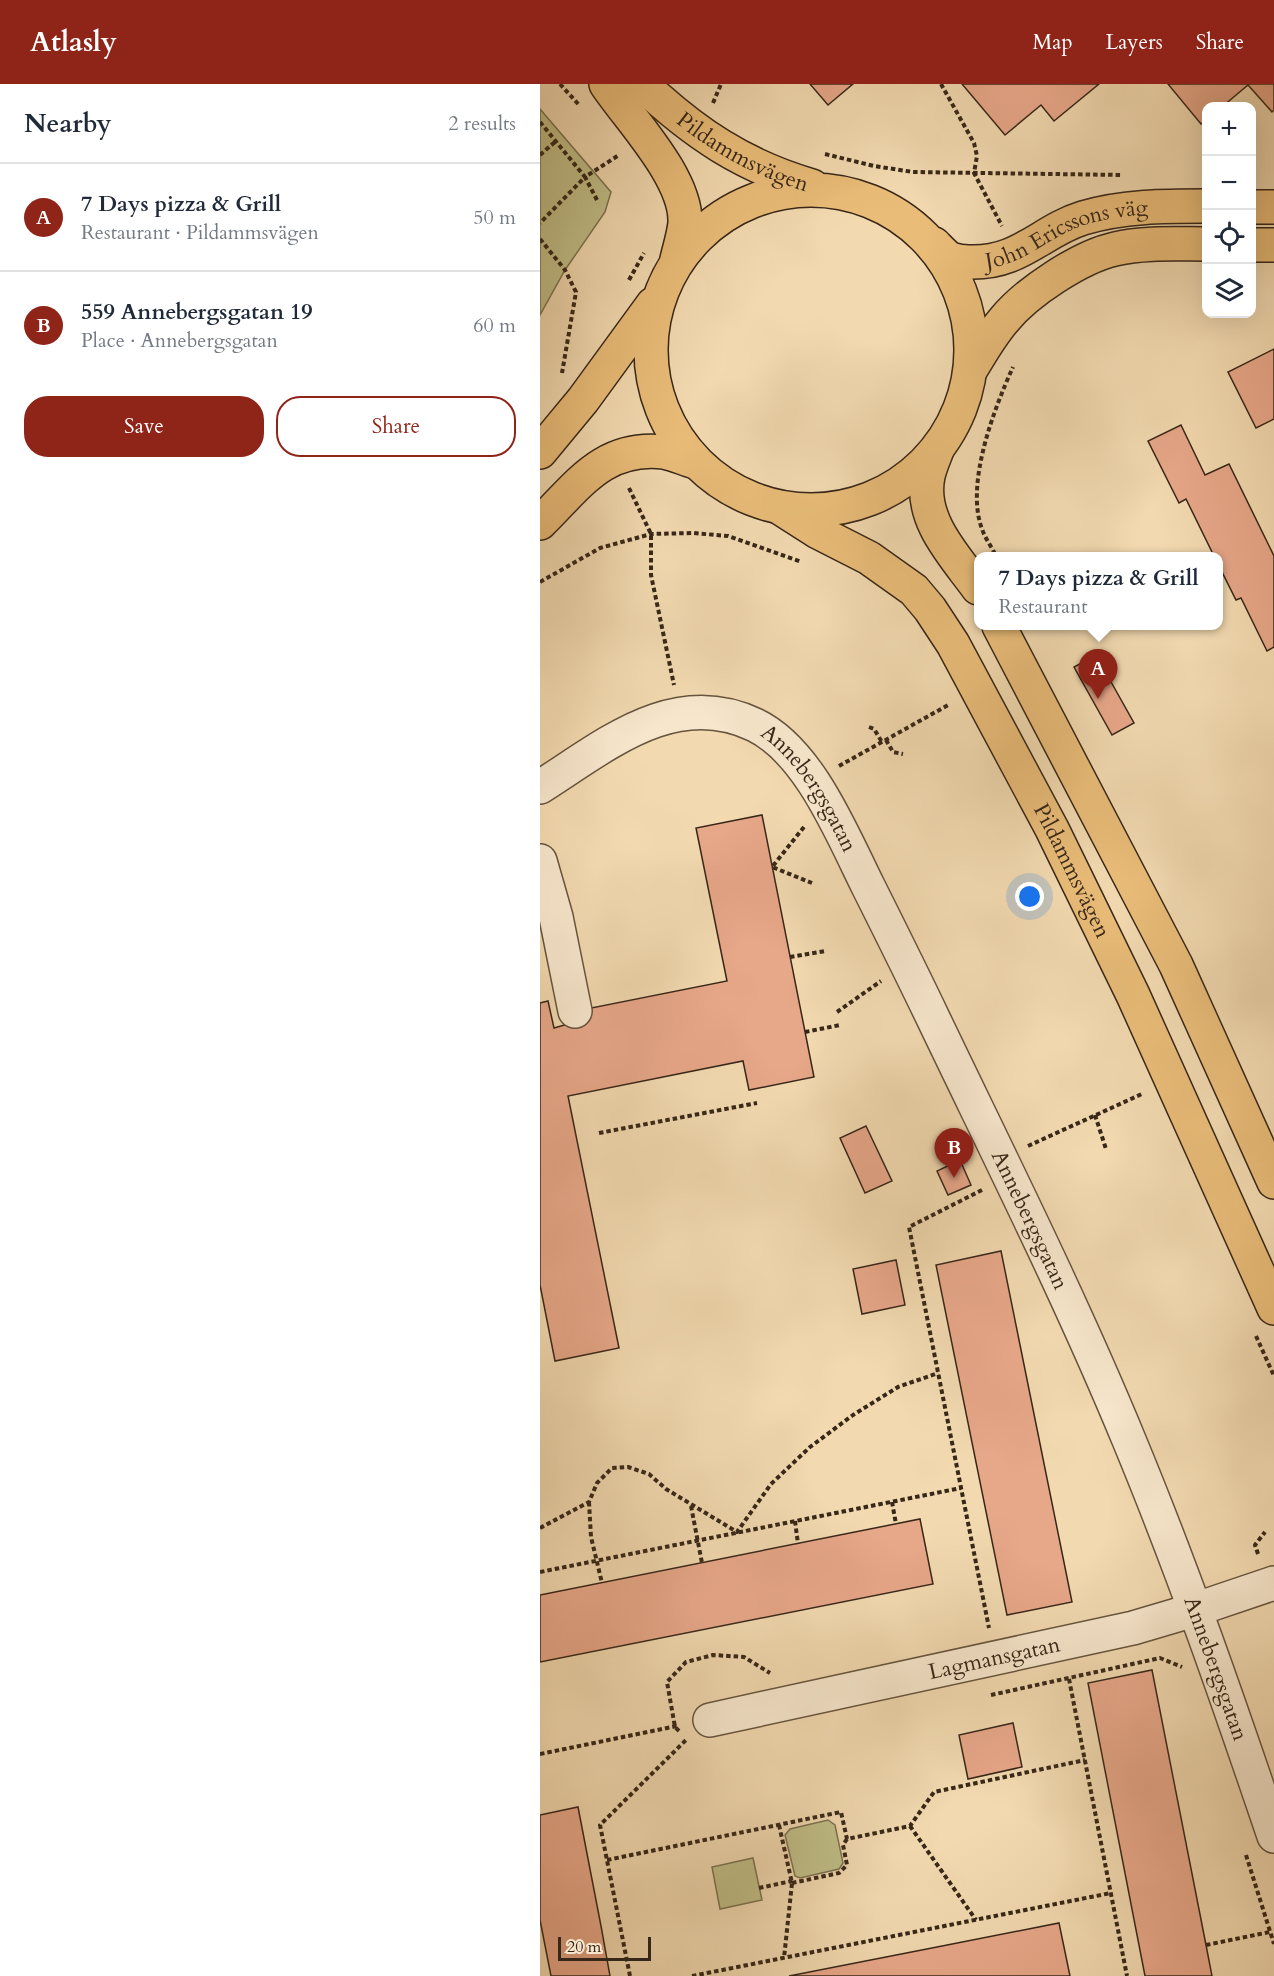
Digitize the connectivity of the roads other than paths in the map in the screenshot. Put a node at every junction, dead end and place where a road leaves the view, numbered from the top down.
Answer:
1 (606, 84) edge
2 (642, 84) edge
3 (822, 189) junction
4 (1202, 207) edge
5 (1256, 207) edge
6 (1274, 207) edge
7 (932, 243) junction
8 (1202, 244) edge
9 (1256, 245) edge
10 (1274, 245) edge
11 (677, 260) junction
12 (662, 290) junction
13 (971, 369) junction
14 (937, 450) junction
15 (540, 452) edge
16 (696, 462) junction
17 (781, 508) junction
18 (540, 524) edge
19 (974, 582) edge
20 (1001, 630) edge
21 (540, 787) edge
22 (544, 880) edge
23 (547, 987) dead end
24 (575, 1011) dead end
25 (1274, 1182) edge
26 (1274, 1308) edge
27 (1267, 1572) edge
28 (1194, 1610) junction
29 (695, 1734) road end
30 (1274, 1836) edge

1 - 11 main road, Pildammsvägen
2 - 3 main road, Pildammsvägen
3 - 7 main road, Pildammsvägen
3 - 11 main road, Pildammsvägen
4 - 7 main road, John Ericssons väg
5 - 6 main road
7 - 13 main road, Pildammsvägen
8 - 13 main road, John Ericssons väg
9 - 10 main road
11 - 12 main road, Pildammsvägen
12 - 15 main road
12 - 16 main road, Pildammsvägen
13 - 14 main road, Pildammsvägen
14 - 17 main road, Pildammsvägen
14 - 19 main road, Pildammsvägen
16 - 17 main road, Pildammsvägen
16 - 18 main road
17 - 26 main road, Pildammsvägen
20 - 25 main road
21 - 28 street, Annebergsgatan
22 - 23 street
22 - 24 street
27 - 28 street, Lagmansgatan
28 - 29 street, Lagmansgatan
28 - 30 street, Annebergsgatan

